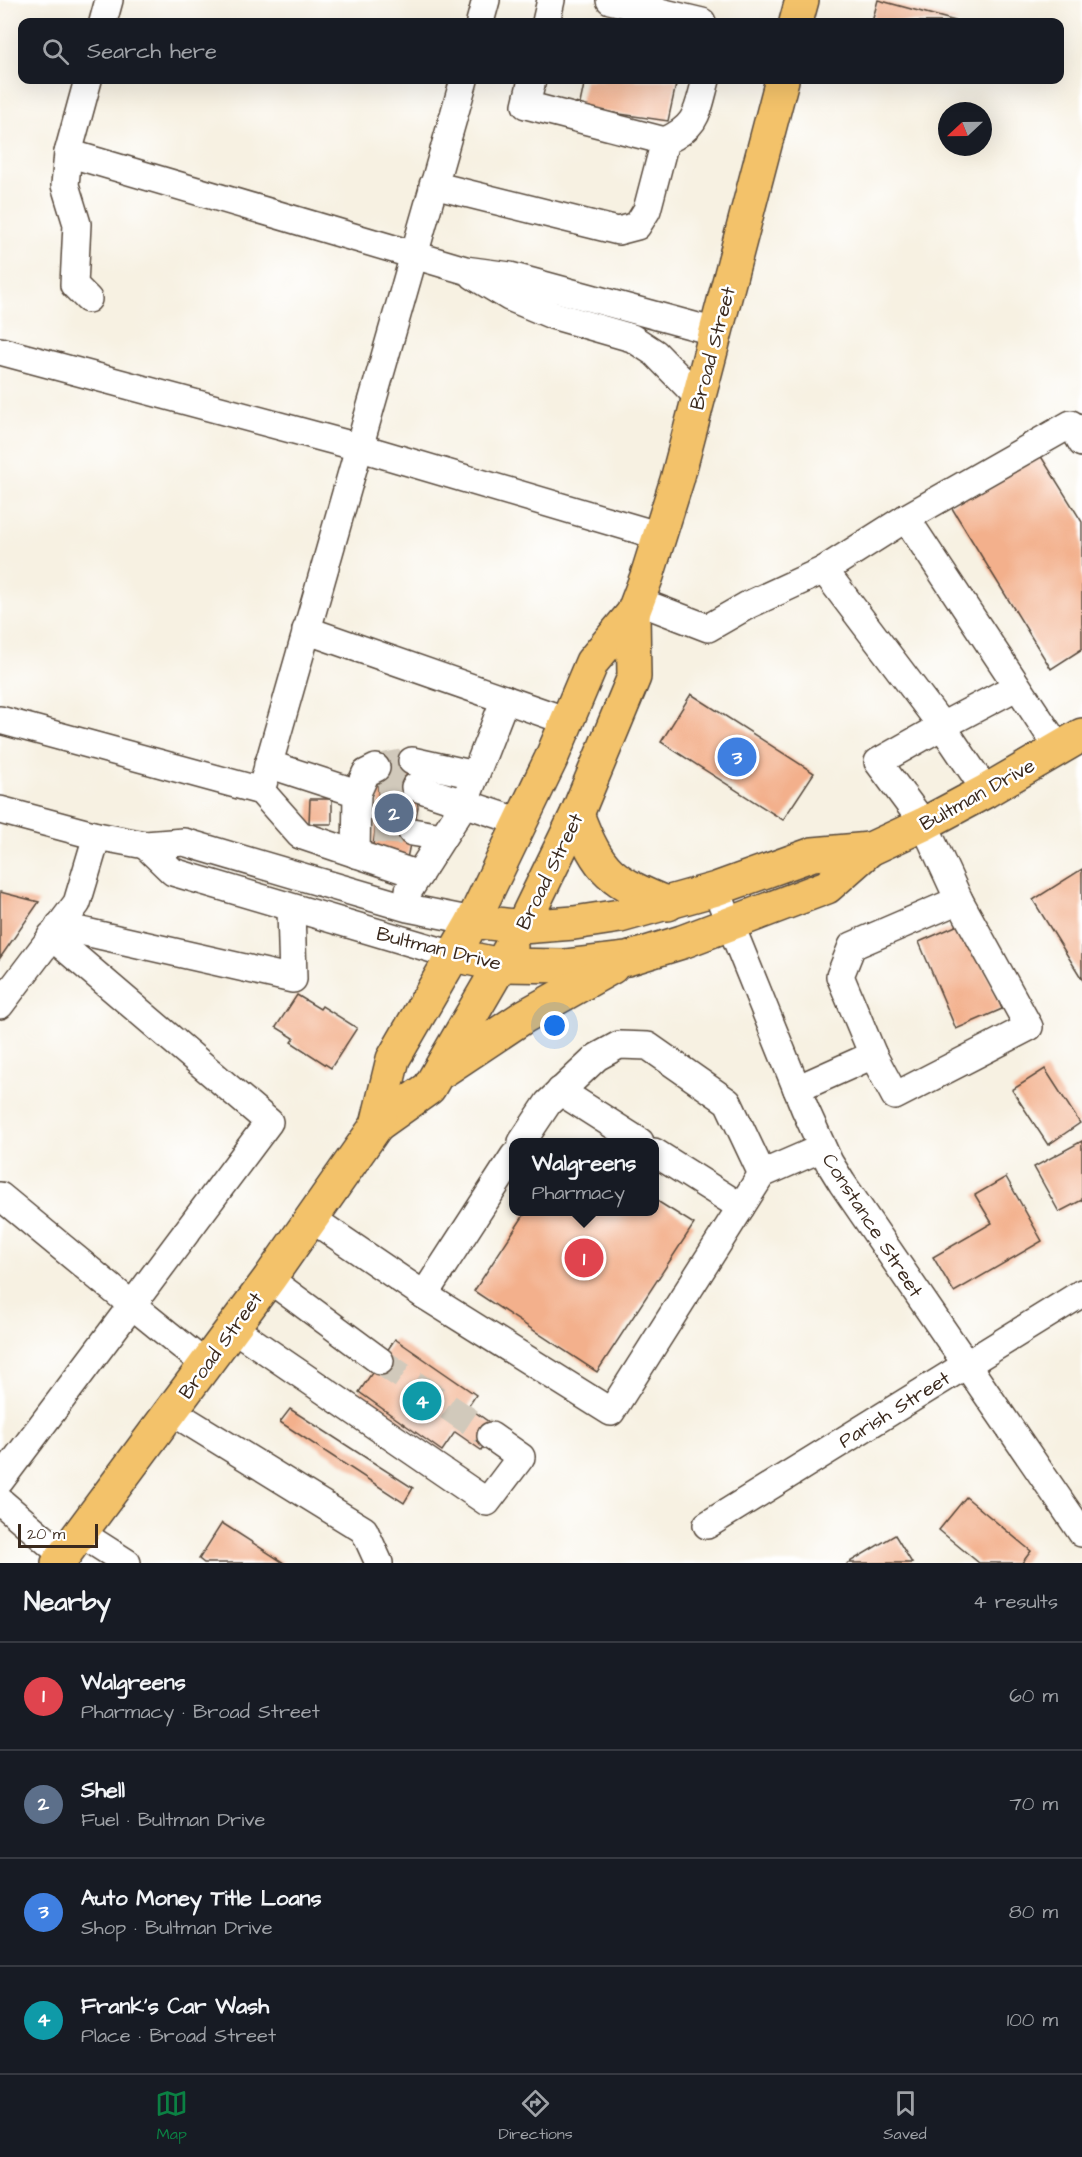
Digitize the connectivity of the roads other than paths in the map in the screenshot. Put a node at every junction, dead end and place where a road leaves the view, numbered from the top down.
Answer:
1 (109, 0) edge
2 (486, 0) edge
3 (551, 0) edge
4 (610, 0) edge
5 (802, 0) edge
6 (104, 18) edge
7 (481, 18) edge
8 (547, 18) edge
9 (685, 18) edge
10 (797, 18) edge
11 (87, 84) edge
12 (463, 84) edge
13 (531, 84) edge
14 (705, 84) edge
15 (781, 84) edge
16 (665, 141) junction
17 (68, 153) junction
18 (433, 185) junction
19 (414, 255) junction
20 (465, 270) junction
21 (88, 299) dead end
22 (716, 332) junction
23 (0, 351) edge
24 (699, 398) junction
25 (1082, 443) edge
26 (358, 447) junction
27 (906, 518) junction
28 (660, 536) junction
29 (824, 570) junction
30 (635, 607) junction
31 (306, 630) junction
32 (1016, 687) junction
33 (505, 699) junction
34 (0, 720) edge
35 (567, 721) junction
36 (942, 726) junction
37 (1071, 742) edge
38 (268, 764) junction
39 (475, 775) junction
40 (986, 790) junction
41 (261, 791) junction
42 (464, 804) junction
43 (0, 810) edge
44 (577, 814) junction
45 (521, 822) junction
46 (924, 824) junction
47 (412, 832) tunnel mouth
48 (96, 836) junction
49 (442, 837) junction
50 (145, 845) junction
51 (870, 849) junction
52 (356, 854) junction
53 (419, 875) junction
54 (716, 890) junction
55 (959, 900) junction
56 (668, 904) junction
57 (399, 905) junction
58 (291, 909) junction
59 (473, 921) junction
60 (730, 925) junction
61 (522, 927) junction
62 (55, 931) junction
63 (453, 955) junction
64 (627, 959) junction
65 (501, 965) junction
66 (0, 1005) edge
67 (873, 1056) junction
68 (438, 1074) junction
69 (797, 1089) junction
70 (560, 1091) junction
71 (377, 1125) junction
72 (525, 1138) edge
73 (632, 1138) edge
74 (822, 1148) junction
75 (659, 1155) edge
76 (509, 1162) edge
77 (762, 1174) junction
78 (0, 1196) edge
79 (741, 1207) junction
80 (312, 1219) junction
81 (269, 1279) junction
82 (1082, 1293) edge
83 (424, 1294) junction
84 (132, 1305) junction
85 (233, 1328) junction
86 (380, 1361) tunnel mouth
87 (967, 1364) junction
88 (206, 1365) junction
89 (171, 1412) junction
90 (491, 1436) tunnel mouth
91 (0, 1481) edge
92 (0, 1502) edge
93 (707, 1526) dead end
94 (1082, 1533) edge
95 (68, 1550) edge
96 (127, 1563) edge
97 (379, 1563) edge

1 - 6 street
2 - 7 street
3 - 8 street
4 - 9 street
5 - 10 main road
11 - 17 street
12 - 18 street
13 - 16 street
14 - 16 street
15 - 22 main road, Broad Street
16 - 18 street
17 - 19 street
17 - 21 street
18 - 19 street
19 - 20 street
19 - 26 street
20 - 22 street
20 - 24 street
22 - 24 main road, Broad Street
23 - 26 street
24 - 28 main road, Broad Street
25 - 27 street
26 - 28 street
26 - 31 street
27 - 29 street
27 - 32 street
28 - 30 main road, Broad Street
29 - 30 street
29 - 36 street
30 - 35 main road, Broad Street
30 - 44 main road, Broad Street
31 - 33 street
31 - 38 street
32 - 36 street
32 - 37 street
33 - 35 street
33 - 39 street
34 - 41 street
35 - 45 main road, Broad Street
36 - 40 street
36 - 46 street
37 - 40 main road, Bultman Drive
38 - 41 street
38 - 52 street
39 - 42 street
39 - 42 street
40 - 46 main road, Bultman Drive
41 - 52 street
42 - 45 street
42 - 49 street
43 - 48 street, Bultman Drive
44 - 56 main road
44 - 61 main road, Broad Street
45 - 59 main road, Broad Street
46 - 51 main road, Bultman Drive
46 - 55 street
47 - 49 street
48 - 50 street, Bultman Drive
48 - 62 street
49 - 53 street
50 - 57 street, Bultman Drive
50 - 58 street, Bultman Drive
51 - 54 main road, Bultman Drive
51 - 60 main road, Bultman Drive
52 - 53 street
53 - 57 street
54 - 56 main road, Bultman Drive
54 - 60 street, Constance Street
55 - 67 street
55 - 67 street
56 - 61 main road, Bultman Drive
57 - 59 street, Bultman Drive
58 - 62 street
58 - 63 street, Bultman Drive
59 - 61 main road, Bultman Drive
59 - 63 main road, Broad Street
60 - 64 main road, Bultman Drive
60 - 69 street, Constance Street
61 - 65 main road, Broad Street
62 - 66 street
62 - 84 street
63 - 65 main road, Bultman Drive
63 - 71 main road, Broad Street
64 - 65 main road, Bultman Drive
64 - 68 main road
65 - 68 main road, Broad Street
67 - 69 street
68 - 71 main road, Broad Street
69 - 74 street, Constance Street
70 - 72 street
70 - 73 street
70 - 77 street
71 - 80 main road, Broad Street
74 - 77 street
74 - 87 street, Constance Street
75 - 79 street
76 - 83 street
77 - 79 street
78 - 84 street
79 - 83 street
80 - 81 main road, Broad Street
80 - 83 street
81 - 85 main road, Broad Street
81 - 86 street
82 - 87 street, Parish Street
84 - 88 street
84 - 91 street
85 - 88 main road, Broad Street
85 - 90 street
87 - 93 street, Parish Street
87 - 94 street, Constance Street
88 - 89 main road, Broad Street
89 - 95 main road, Broad Street
89 - 97 street
92 - 95 street
95 - 96 street

